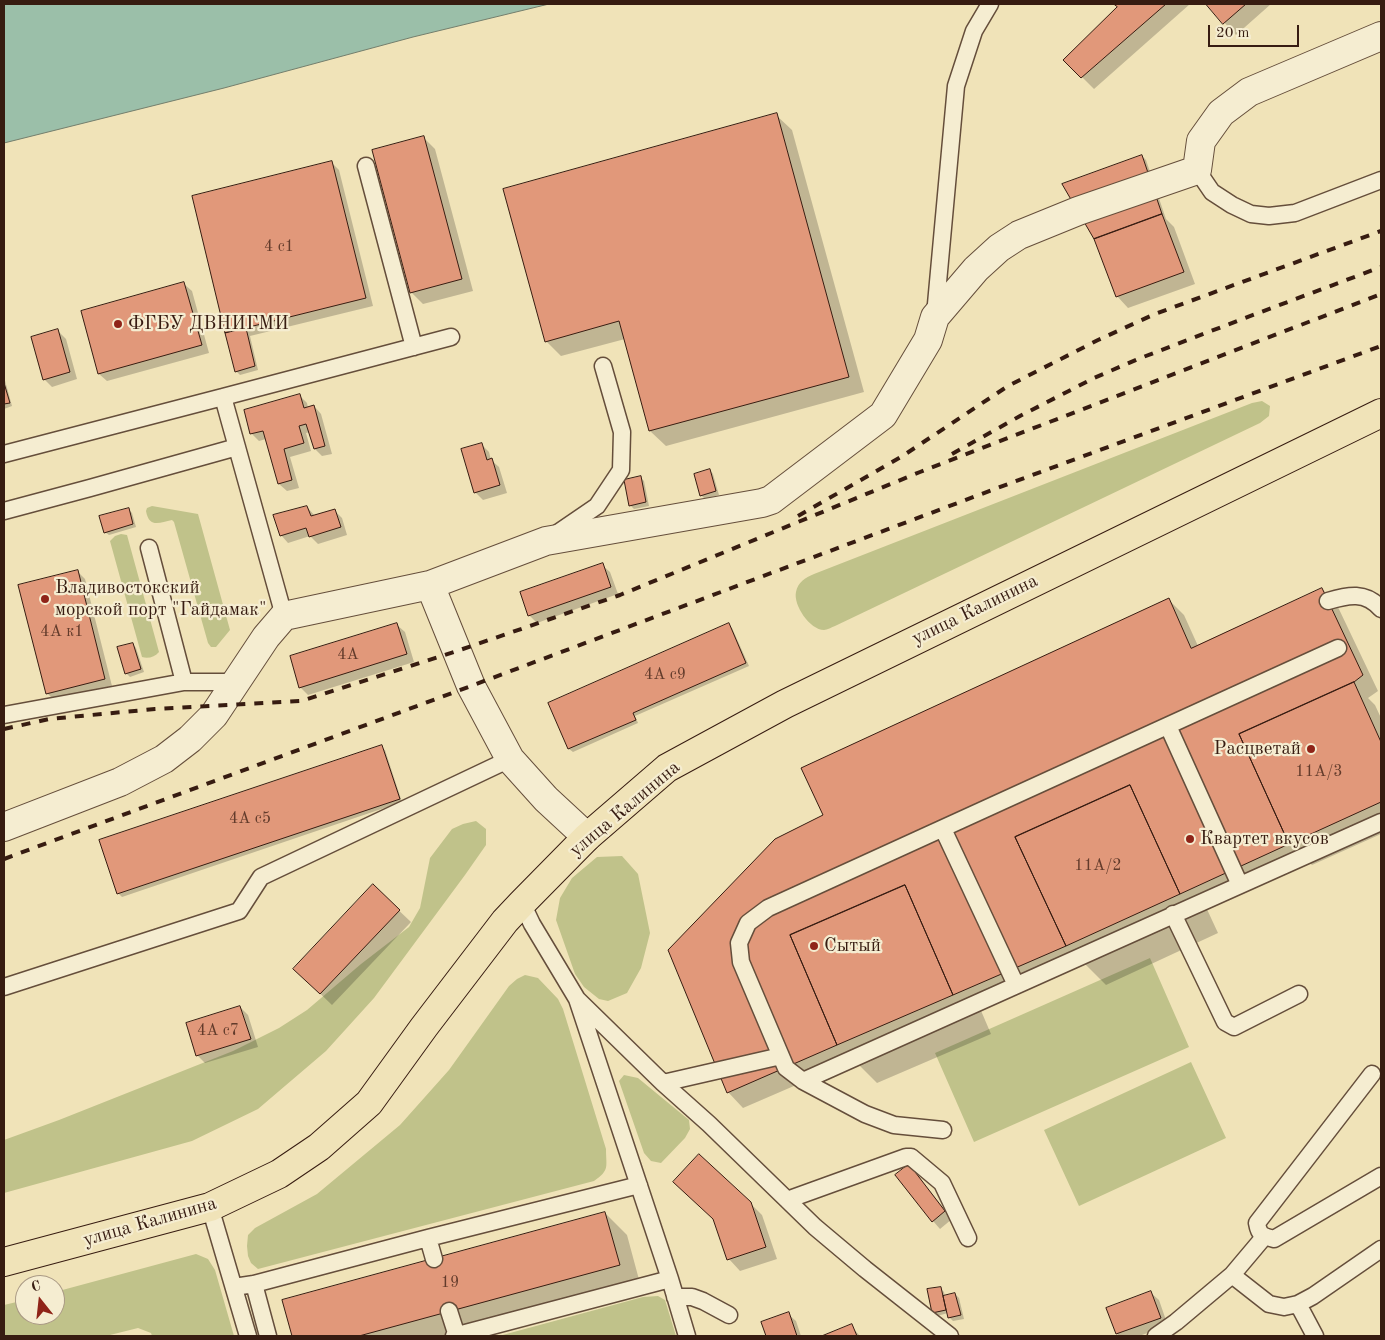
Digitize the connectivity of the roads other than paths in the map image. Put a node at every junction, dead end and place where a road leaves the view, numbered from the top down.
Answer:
1 (990, 4) edge
2 (1381, 36) edge
3 (366, 166) dead end
4 (1197, 170) junction
5 (1381, 180) edge
6 (935, 317) junction
7 (452, 337) dead end
8 (414, 346) junction
9 (603, 366) dead end
10 (223, 397) junction
11 (1381, 413) edge
12 (237, 447) junction
13 (4, 454) edge
14 (4, 511) edge
15 (546, 541) junction
16 (149, 548) dead end
17 (430, 585) junction
18 (1328, 601) dead end
19 (1381, 609) edge
20 (284, 616) junction
21 (1338, 648) dead end
22 (184, 682) junction
23 (236, 682) junction
24 (4, 715) edge
25 (1168, 726) junction
26 (510, 759) junction
27 (1381, 822) edge
28 (4, 827) edge
29 (944, 829) junction
30 (586, 837) junction
31 (1240, 885) junction
32 (522, 903) junction
33 (1173, 914) junction
34 (1016, 985) junction
35 (4, 987) edge
36 (1299, 994) dead end
37 (577, 999) junction
38 (781, 1056) junction
39 (1372, 1074) dead end
40 (803, 1080) junction
41 (663, 1083) junction
42 (943, 1130) dead end
43 (1381, 1176) edge
44 (639, 1185) junction
45 (787, 1200) junction
46 (210, 1207) junction
47 (1264, 1237) junction
48 (428, 1238) junction
49 (968, 1238) dead end
50 (1381, 1249) edge
51 (434, 1259) dead end
52 (4, 1262) edge
53 (1232, 1275) junction
54 (670, 1279) junction
55 (254, 1284) junction
56 (234, 1287) junction
57 (675, 1297) junction
58 (1298, 1304) junction
59 (449, 1312) dead end
60 (729, 1315) dead end
61 (248, 1336) edge
62 (268, 1336) edge
63 (456, 1336) edge
64 (687, 1336) edge
65 (950, 1336) edge
66 (1156, 1336) edge
67 (1315, 1336) edge

1 - 6 lane
2 - 4 street
3 - 8 lane
4 - 5 lane
4 - 6 street
6 - 15 street
7 - 8 lane
8 - 10 lane
9 - 15 lane
10 - 12 lane
10 - 13 lane
11 - 30 main road, улица Калинина
12 - 14 lane
12 - 20 lane
15 - 17 street
16 - 22 lane
17 - 20 street
17 - 26 street
18 - 19 lane
20 - 23 street
21 - 25 lane
22 - 23 lane
22 - 24 lane
23 - 28 street
25 - 29 lane
25 - 31 lane
26 - 30 street
26 - 35 lane
27 - 31 lane
29 - 34 lane
29 - 38 lane
30 - 32 main road, улица Калинина
31 - 33 lane
32 - 37 lane
32 - 46 main road, улица Калинина
33 - 34 lane
33 - 36 lane
34 - 40 lane
37 - 41 lane
37 - 44 lane
38 - 40 lane
38 - 41 lane
39 - 47 lane
40 - 42 lane
41 - 45 lane
43 - 47 lane
44 - 48 lane
44 - 54 lane
45 - 49 lane
45 - 65 lane
46 - 52 main road, улица Калинина
46 - 56 lane
47 - 53 lane
48 - 51 lane
48 - 55 lane
50 - 58 lane
53 - 58 lane
53 - 66 lane
54 - 57 lane
54 - 63 lane
55 - 56 lane
55 - 62 lane
56 - 61 lane
57 - 60 lane
57 - 64 lane
58 - 67 lane
59 - 63 lane

